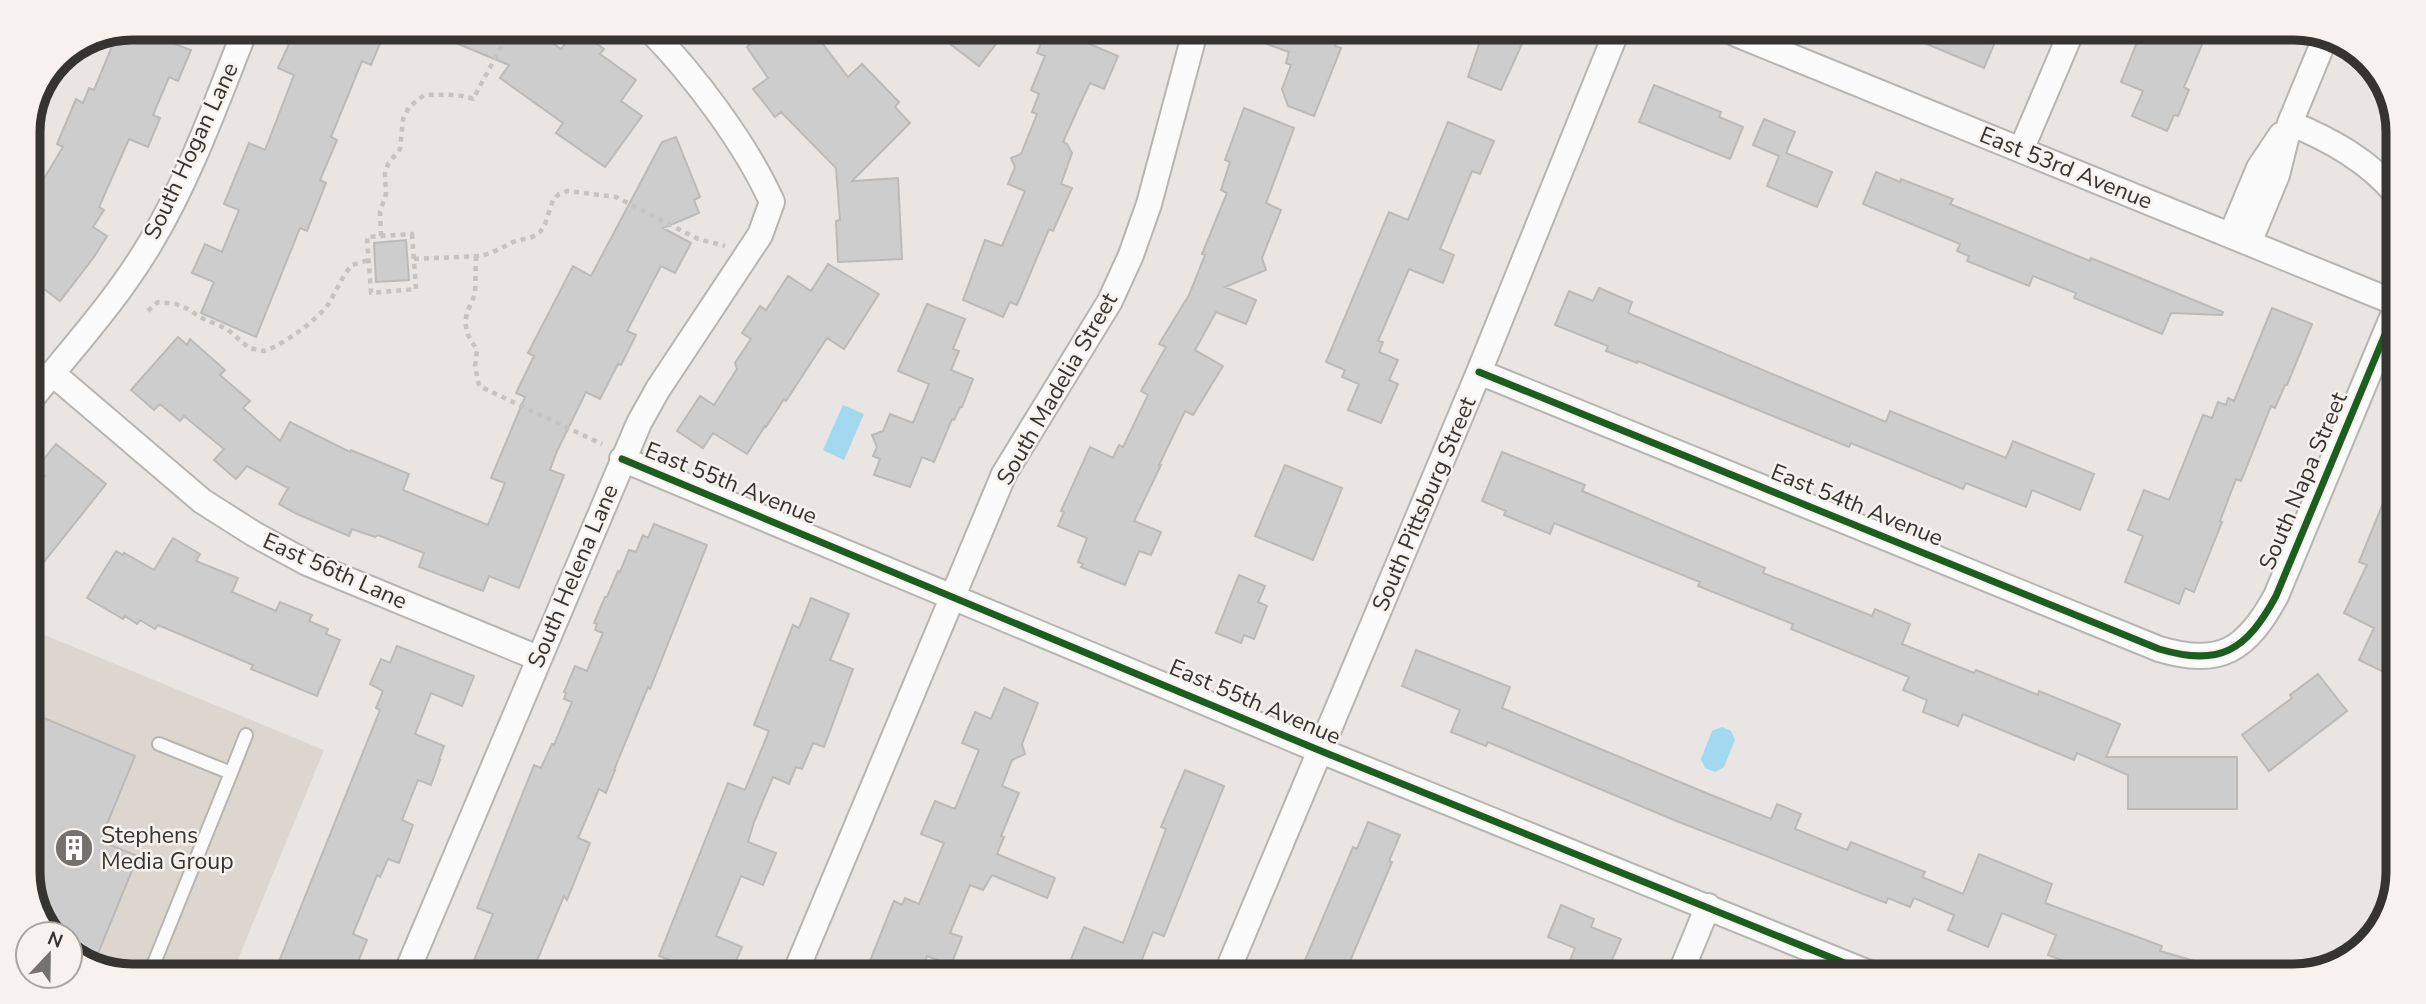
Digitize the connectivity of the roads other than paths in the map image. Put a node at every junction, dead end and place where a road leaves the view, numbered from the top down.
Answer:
1 (241, 40) edge
2 (658, 40) edge
3 (1193, 40) edge
4 (1613, 40) edge
5 (1752, 40) edge
6 (2068, 40) edge
7 (2322, 45) edge
8 (2290, 123) junction
9 (2021, 150) junction
10 (2386, 182) edge
11 (2240, 239) junction
12 (2386, 302) edge
13 (2386, 330) edge
14 (1479, 372) junction
15 (52, 373) junction
16 (40, 388) edge
17 (614, 453) junction
18 (953, 597) junction
19 (2224, 652) joint
20 (538, 658) junction
21 (246, 735) dead end
22 (159, 744) dead end
23 (1321, 751) junction
24 (231, 773) junction
25 (1708, 906) junction
26 (154, 964) edge
27 (410, 964) edge
28 (799, 964) edge
29 (1230, 964) edge
30 (1684, 964) edge
31 (1848, 964) edge

1 - 15 street, South Hogan Lane
2 - 17 street, South Helena Lane
3 - 18 street, South Madelia Street
4 - 14 street, South Pittsburg Street
5 - 9 street, East 53rd Avenue
6 - 9 street
7 - 8 street
8 - 10 street
8 - 11 street
9 - 11 street, East 53rd Avenue
11 - 12 street, East 53rd Avenue
13 - 19 street, South Napa Street
14 - 19 street, East 54th Avenue
14 - 23 street, South Pittsburg Street
15 - 16 street, South Hogan Lane
15 - 20 street, East 56th Lane
17 - 18 street, East 55th Avenue
17 - 20 street, South Helena Lane
18 - 23 street, East 55th Avenue
18 - 28 street, South Madelia Street
20 - 27 street, South Helena Lane
21 - 24 lane
22 - 24 lane
23 - 25 street, East 55th Avenue
23 - 29 street, South Pittsburg Street
24 - 26 lane
25 - 30 street
25 - 31 street, East 55th Avenue

